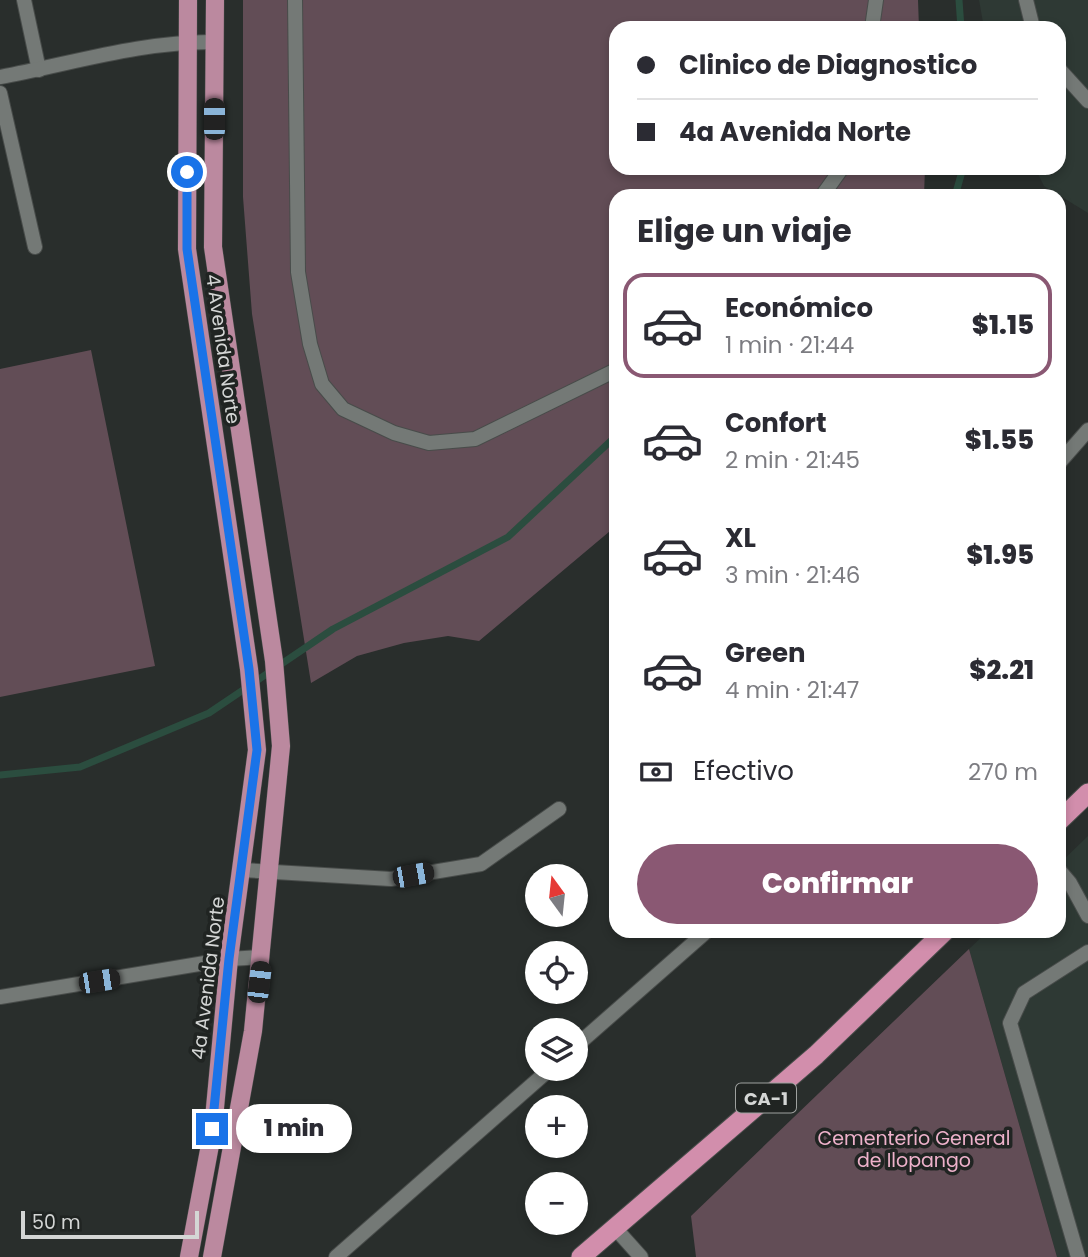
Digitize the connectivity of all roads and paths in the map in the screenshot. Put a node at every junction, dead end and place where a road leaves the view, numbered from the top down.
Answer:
1 (24, 0) edge
2 (188, 0) edge
3 (215, 0) edge
4 (295, 0) edge
5 (876, 0) edge
6 (1027, 0) edge
7 (873, 21) edge
8 (1032, 21) edge
9 (187, 42) junction
10 (215, 42) junction
11 (39, 70) junction
12 (0, 77) edge
13 (1066, 77) edge
14 (0, 93) edge
15 (1088, 101) edge
16 (35, 247) dead end
17 (609, 373) edge
18 (1088, 430) edge
19 (1066, 455) edge
20 (252, 702) joint
21 (1088, 793) edge
22 (559, 809) dead end
23 (1066, 814) edge
24 (243, 870) junction
25 (270, 873) junction
26 (1066, 878) edge
27 (1088, 916) edge
28 (699, 938) edge
29 (938, 938) edge
30 (1088, 952) edge
31 (262, 957) junction
32 (229, 959) junction
33 (0, 997) edge
34 (588, 1035) edge
35 (536, 1081) edge
36 (615, 1228) junction
37 (188, 1257) edge
38 (212, 1257) edge
39 (336, 1257) edge
40 (581, 1257) edge
41 (641, 1257) edge
42 (1078, 1257) edge

1 - 11 street
2 - 9 main road, 4 Avenida Norte
3 - 10 main road, 4 Avenida Norte
4 - 17 street
5 - 7 street
6 - 8 street
9 - 10 street
9 - 11 street
9 - 20 main road, 4 Avenida Norte
10 - 25 main road, 4 Avenida Norte
11 - 12 street
13 - 15 street
14 - 16 street
18 - 19 street
20 - 24 main road, 4a Avenida Norte
21 - 23 highway
22 - 25 street
24 - 25 street
24 - 32 main road, 4a Avenida Norte
25 - 31 main road
26 - 27 street
28 - 34 street
29 - 36 highway, CA-1
30 - 42 street
31 - 32 street
31 - 38 main road
32 - 33 street
32 - 37 main road, 4a Avenida Norte
35 - 39 street
36 - 40 highway, CA-1
36 - 41 street

